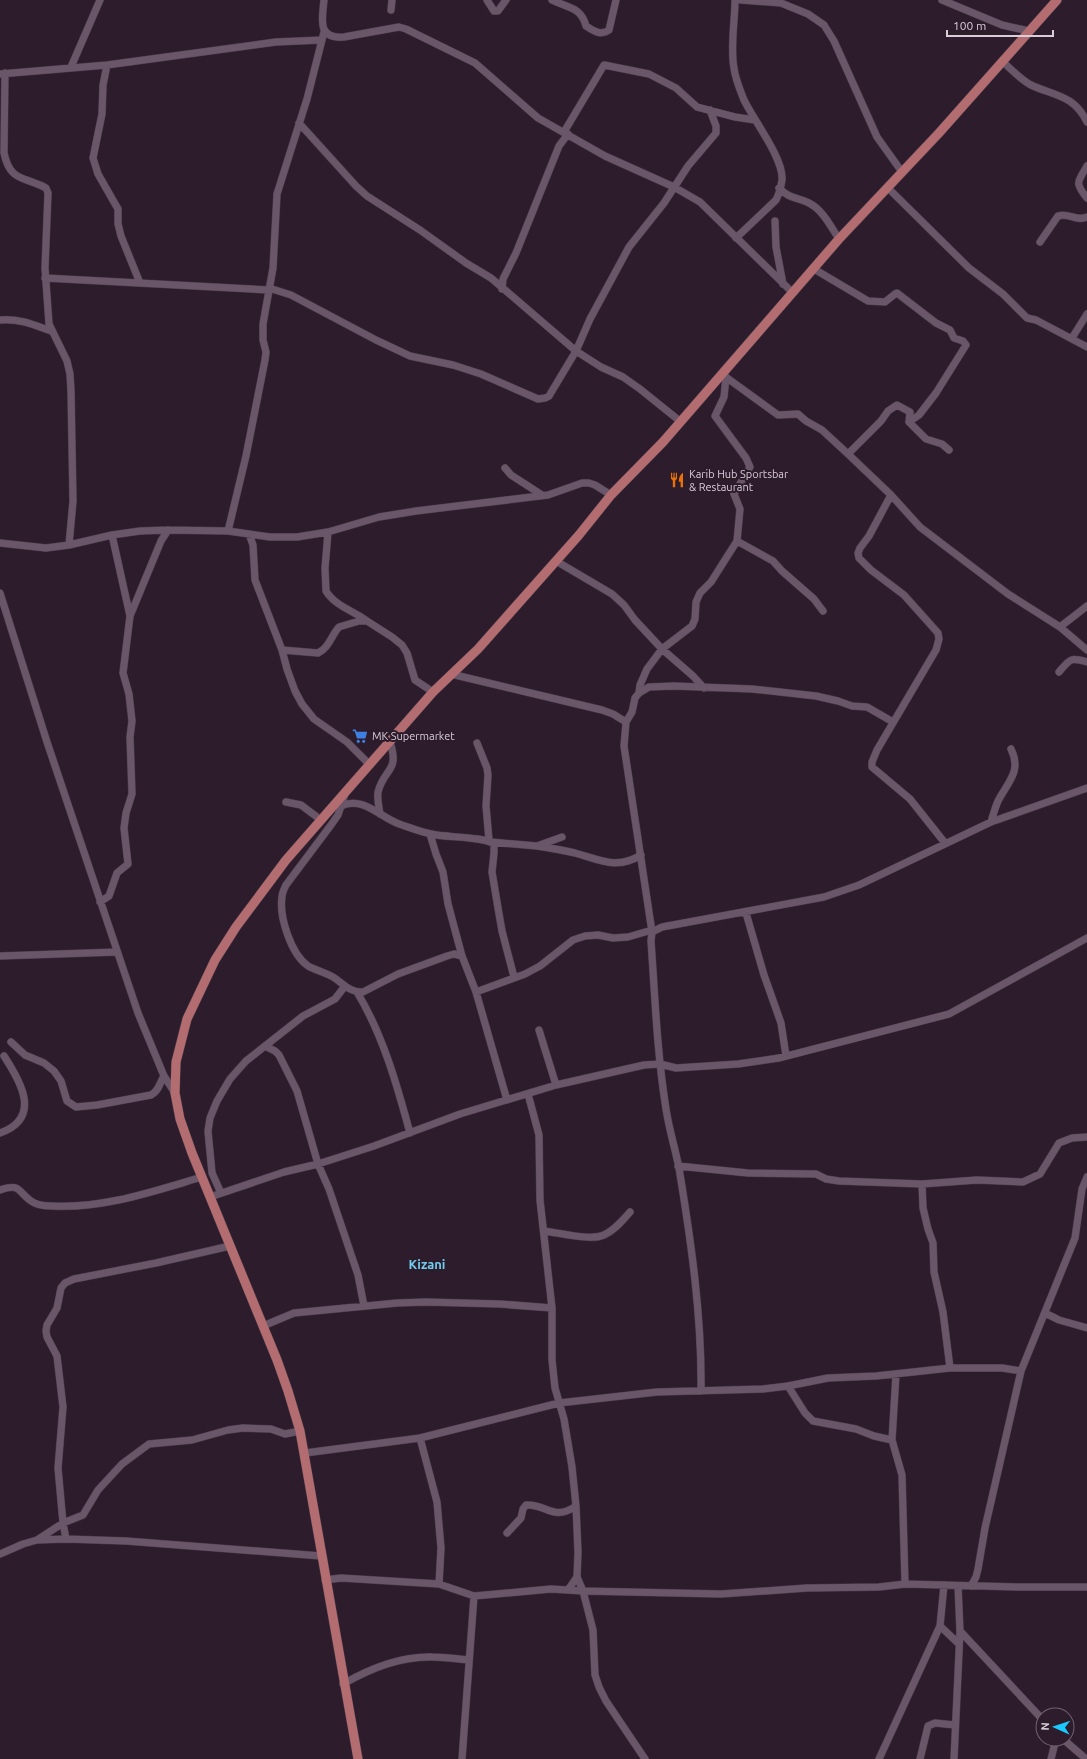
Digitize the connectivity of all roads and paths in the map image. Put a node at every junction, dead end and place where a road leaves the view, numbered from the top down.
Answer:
1 (100, 0) edge
2 (324, 0) edge
3 (392, 0) edge
4 (487, 0) edge
5 (552, 0) edge
6 (616, 0) edge
7 (736, 0) edge
8 (741, 0) edge
9 (942, 0) edge
10 (1057, 0) edge
11 (506, 1) edge
12 (391, 10) dead end
13 (1029, 31) junction
14 (324, 32) junction
15 (322, 40) junction
16 (1002, 61) junction
17 (107, 65) junction
18 (72, 67) junction
19 (3, 73) edge
20 (710, 110) junction
21 (755, 120) junction
22 (298, 122) junction
23 (1087, 122) edge
24 (566, 133) junction
25 (1087, 166) edge
26 (902, 172) junction
27 (674, 187) junction
28 (779, 188) junction
29 (888, 188) junction
30 (1087, 198) edge
31 (1087, 217) edge
32 (775, 221) dead end
33 (736, 238) junction
34 (839, 239) junction
35 (1040, 242) dead end
36 (814, 269) junction
37 (45, 278) junction
38 (140, 283) junction
39 (783, 284) junction
40 (269, 289) junction
41 (502, 289) junction
42 (792, 292) junction
43 (1087, 314) edge
44 (0, 320) edge
45 (51, 331) junction
46 (1072, 338) junction
47 (1087, 347) edge
48 (576, 351) junction
49 (724, 376) junction
50 (681, 422) junction
51 (909, 422) junction
52 (949, 450) dead end
53 (848, 454) junction
54 (505, 468) dead end
55 (542, 495) junction
56 (611, 495) junction
57 (891, 495) junction
58 (168, 530) junction
59 (228, 531) junction
60 (328, 532) junction
61 (249, 534) junction
62 (112, 535) junction
63 (737, 541) junction
64 (0, 544) edge
65 (69, 545) junction
66 (556, 561) junction
67 (0, 593) edge
68 (1087, 606) edge
69 (823, 611) dead end
70 (130, 616) junction
71 (368, 621) junction
72 (1060, 627) junction
73 (662, 649) junction
74 (282, 650) junction
75 (1087, 650) edge
76 (1087, 662) edge
77 (1059, 672) dead end
78 (451, 674) junction
79 (704, 688) junction
80 (434, 692) junction
81 (639, 693) junction
82 (626, 722) junction
83 (893, 722) junction
84 (390, 742) junction
85 (477, 743) dead end
86 (1011, 749) dead end
87 (370, 765) junction
88 (1087, 788) edge
89 (345, 793) junction
90 (286, 802) dead end
91 (341, 806) junction
92 (380, 814) junction
93 (321, 820) junction
94 (991, 822) junction
95 (430, 834) junction
96 (562, 837) dead end
97 (490, 841) junction
98 (945, 843) junction
99 (537, 846) junction
100 (642, 855) junction
101 (100, 902) junction
102 (746, 912) junction
103 (652, 931) junction
104 (1087, 938) edge
105 (459, 945) junction
106 (117, 952) junction
107 (454, 954) junction
108 (0, 956) edge
109 (462, 956) junction
110 (514, 977) junction
111 (345, 986) junction
112 (357, 992) junction
113 (476, 992) junction
114 (539, 1030) dead end
115 (11, 1042) dead end
116 (265, 1046) junction
117 (4, 1056) dead end
118 (786, 1056) junction
119 (660, 1064) junction
120 (164, 1076) junction
121 (556, 1085) junction
122 (175, 1093) junction
123 (528, 1094) junction
124 (507, 1100) junction
125 (0, 1132) edge
126 (410, 1133) junction
127 (1087, 1137) edge
128 (318, 1164) junction
129 (678, 1166) junction
130 (1087, 1176) edge
131 (202, 1177) junction
132 (922, 1184) junction
133 (0, 1190) edge
134 (221, 1193) junction
135 (210, 1197) junction
136 (630, 1212) dead end
137 (544, 1231) junction
138 (230, 1246) junction
139 (364, 1306) junction
140 (552, 1308) junction
141 (1045, 1313) junction
142 (263, 1326) junction
143 (1087, 1328) edge
144 (950, 1368) junction
145 (1021, 1371) junction
146 (896, 1374) junction
147 (788, 1386) junction
148 (701, 1391) junction
149 (559, 1403) junction
150 (300, 1431) junction
151 (420, 1438) junction
152 (892, 1440) junction
153 (305, 1453) junction
154 (576, 1506) junction
155 (63, 1523) junction
156 (507, 1533) dead end
157 (66, 1539) junction
158 (37, 1540) junction
159 (0, 1554) edge
160 (321, 1556) junction
161 (577, 1577) junction
162 (325, 1580) junction
163 (439, 1584) junction
164 (905, 1584) junction
165 (944, 1585) junction
166 (958, 1586) junction
167 (971, 1586) junction
168 (1087, 1587) edge
169 (568, 1590) junction
170 (583, 1591) junction
171 (474, 1596) junction
172 (940, 1626) junction
173 (960, 1631) junction
174 (959, 1644) junction
175 (469, 1660) junction
176 (343, 1684) junction
177 (1035, 1711) edge
178 (956, 1725) junction
179 (1054, 1747) edge
180 (1072, 1747) edge
181 (358, 1759) edge
182 (462, 1759) edge
183 (645, 1759) edge
184 (879, 1759) edge
185 (920, 1759) edge
186 (954, 1759) edge
187 (1051, 1759) edge
188 (1086, 1759) edge

1 - 18 street
2 - 14 street
3 - 12 street
4 - 11 street
5 - 6 street
7 - 21 street
8 - 26 street
9 - 13 street
10 - 13 main road
13 - 16 main road
14 - 15 street
14 - 24 street
15 - 17 street
15 - 22 street
16 - 23 street
16 - 26 main road
17 - 18 street
17 - 38 street
18 - 19 street
19 - 37 street
20 - 21 street
20 - 24 street
20 - 27 street
21 - 28 street
22 - 40 street
22 - 41 street
24 - 27 street
24 - 41 street
25 - 30 street
26 - 29 main road
27 - 33 street
27 - 48 street
28 - 33 street
28 - 34 street
29 - 34 main road
29 - 46 street
31 - 35 street
32 - 39 street
33 - 39 street
34 - 36 main road
36 - 42 main road
36 - 51 street
37 - 38 street
37 - 45 street
38 - 40 street
39 - 42 street
40 - 48 street
40 - 59 street
41 - 48 street
42 - 49 main road
43 - 46 street
44 - 45 street
45 - 65 street
46 - 47 street
48 - 50 street
49 - 50 main road
49 - 53 street
49 - 63 street
50 - 56 main road
51 - 52 street
51 - 53 street
53 - 57 street
54 - 55 street
55 - 56 street
55 - 60 street
56 - 66 main road
57 - 72 street
57 - 83 street
58 - 59 street
58 - 62 street
58 - 70 street
59 - 61 street
60 - 61 street
60 - 71 street
61 - 74 street
62 - 65 street
62 - 70 street
63 - 69 street
63 - 73 street
64 - 65 street
66 - 73 street
66 - 78 main road
67 - 101 street
68 - 72 street
70 - 101 street
71 - 74 street
71 - 80 street
72 - 75 street
73 - 79 street
73 - 81 street
74 - 87 street
76 - 77 street
78 - 80 main road
78 - 82 street
79 - 81 street
79 - 83 street
80 - 84 main road
81 - 82 street
82 - 100 street
83 - 98 street
84 - 87 main road
84 - 92 street
85 - 97 street
86 - 94 street
87 - 89 main road
88 - 94 street
89 - 91 street
89 - 93 main road
90 - 93 street
91 - 92 street
91 - 111 street
92 - 95 street
93 - 122 main road
94 - 98 street
95 - 97 street
95 - 105 street
96 - 99 street
97 - 99 street
97 - 110 street
98 - 102 street
99 - 100 street
100 - 103 street
101 - 106 street
102 - 103 street
102 - 118 street
103 - 110 street
103 - 119 street
104 - 118 street
105 - 107 street
105 - 109 street
106 - 108 street
106 - 120 street
107 - 109 street
107 - 112 street
109 - 113 street
110 - 113 street
111 - 112 street
111 - 116 street
112 - 126 street
113 - 124 street
114 - 121 street
115 - 120 street
116 - 128 street
116 - 134 street
117 - 125 street
118 - 119 street
119 - 121 street
119 - 129 street
120 - 122 street
121 - 123 street
122 - 131 main road
123 - 124 street
123 - 137 street
124 - 126 street
126 - 128 street
127 - 132 street
128 - 134 street
128 - 139 street
129 - 132 street
129 - 148 street
130 - 141 street
131 - 133 street
131 - 135 main road
132 - 144 street
134 - 135 street
135 - 138 main road
136 - 137 street
137 - 140 street
138 - 142 main road
138 - 155 street
139 - 140 street
139 - 142 street
140 - 149 street
141 - 143 street
141 - 145 street
142 - 150 main road
144 - 145 street
144 - 146 street
145 - 167 street
146 - 147 street
146 - 152 street
147 - 148 street
147 - 152 street
148 - 149 street
149 - 151 street
149 - 154 street
150 - 153 main road
150 - 155 street
151 - 153 street
151 - 163 street
152 - 164 street
153 - 160 main road
154 - 156 street
154 - 161 street
155 - 157 street
155 - 158 street
157 - 158 street
157 - 160 street
158 - 159 street
160 - 162 main road
161 - 169 street
161 - 170 street
162 - 163 street
162 - 176 main road
163 - 171 street
164 - 165 street
164 - 170 street
165 - 166 street
165 - 172 street
166 - 167 street
166 - 173 street
167 - 168 street
169 - 170 street
169 - 171 street
170 - 183 street
171 - 175 street
172 - 174 street
172 - 184 street
173 - 174 street
173 - 177 street
174 - 178 street
175 - 176 street
175 - 182 street
176 - 181 main road
178 - 185 street
178 - 186 street
179 - 187 street
180 - 188 street

